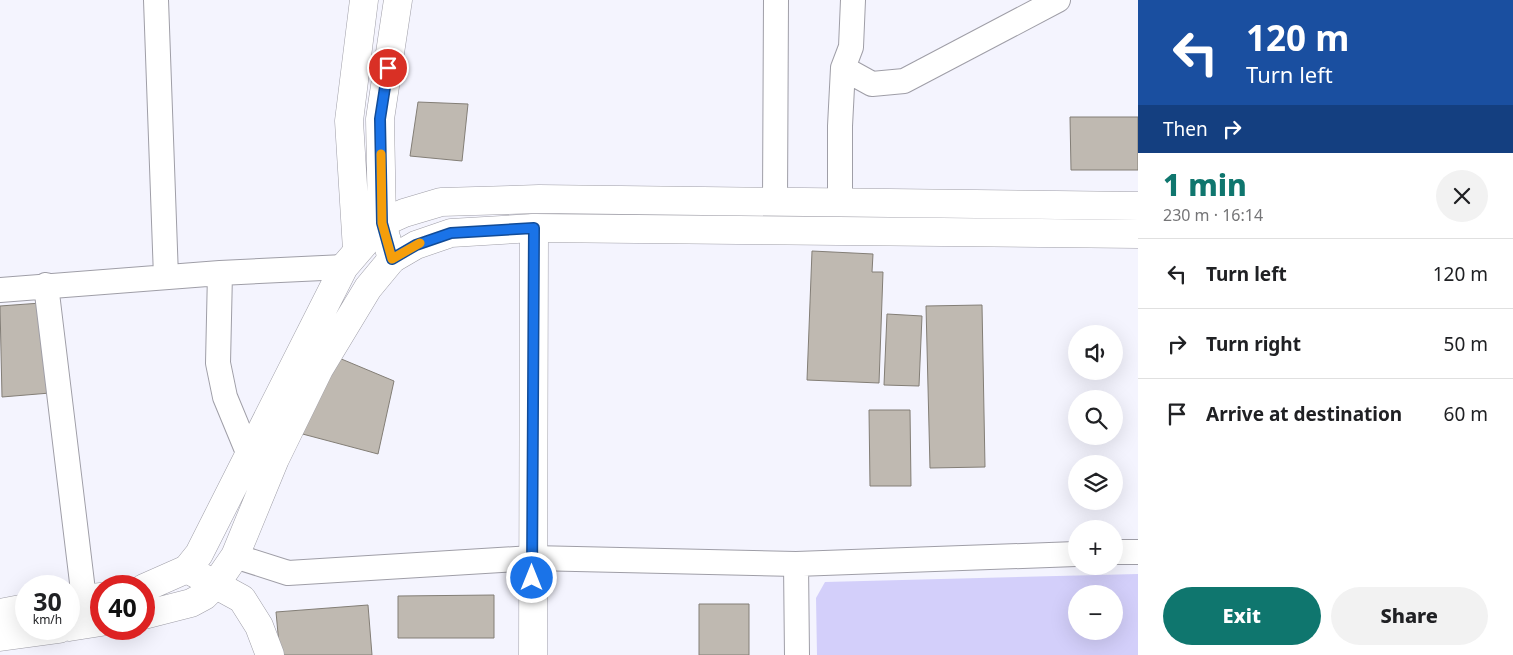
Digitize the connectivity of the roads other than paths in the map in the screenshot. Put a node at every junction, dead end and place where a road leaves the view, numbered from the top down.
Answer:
1 (156, 0) edge
2 (364, 0) edge
3 (398, 0) edge
4 (776, 0) edge
5 (853, 0) edge
6 (1058, 0) edge
7 (843, 68) junction
8 (775, 202) junction
9 (840, 202) junction
10 (1138, 206) edge
11 (382, 223) junction
12 (534, 228) junction
13 (1138, 234) edge
14 (350, 258) junction
15 (392, 259) junction
16 (220, 273) junction
17 (166, 277) junction
18 (46, 285) junction
19 (0, 290) edge
20 (249, 455) junction
21 (1123, 552) edge
22 (1138, 552) edge
23 (1068, 554) edge
24 (235, 556) junction
25 (532, 558) junction
26 (796, 564) junction
27 (186, 569) junction
28 (155, 583) edge
29 (215, 585) junction
30 (85, 599) edge
31 (15, 610) edge
32 (155, 612) edge
33 (0, 613) edge
34 (15, 635) edge
35 (0, 637) edge
36 (270, 655) edge
37 (533, 655) edge
38 (797, 655) edge

1 - 17 street
2 - 14 main road
3 - 11 main road
4 - 8 street
5 - 7 street
6 - 7 street
7 - 9 street
8 - 9 main road
8 - 11 main road
9 - 10 main road
11 - 14 main road
11 - 15 main road
12 - 13 main road
12 - 15 main road
12 - 25 main road
14 - 16 street
14 - 20 main road
15 - 24 main road
16 - 17 street
16 - 20 street
17 - 18 street
18 - 19 street
18 - 30 street
20 - 27 main road
21 - 22 street
23 - 26 street
24 - 25 street
24 - 29 main road
25 - 26 street
25 - 37 main road
26 - 38 street
27 - 28 main road
27 - 29 main road
29 - 32 main road
29 - 36 main road
31 - 33 main road
34 - 35 main road

